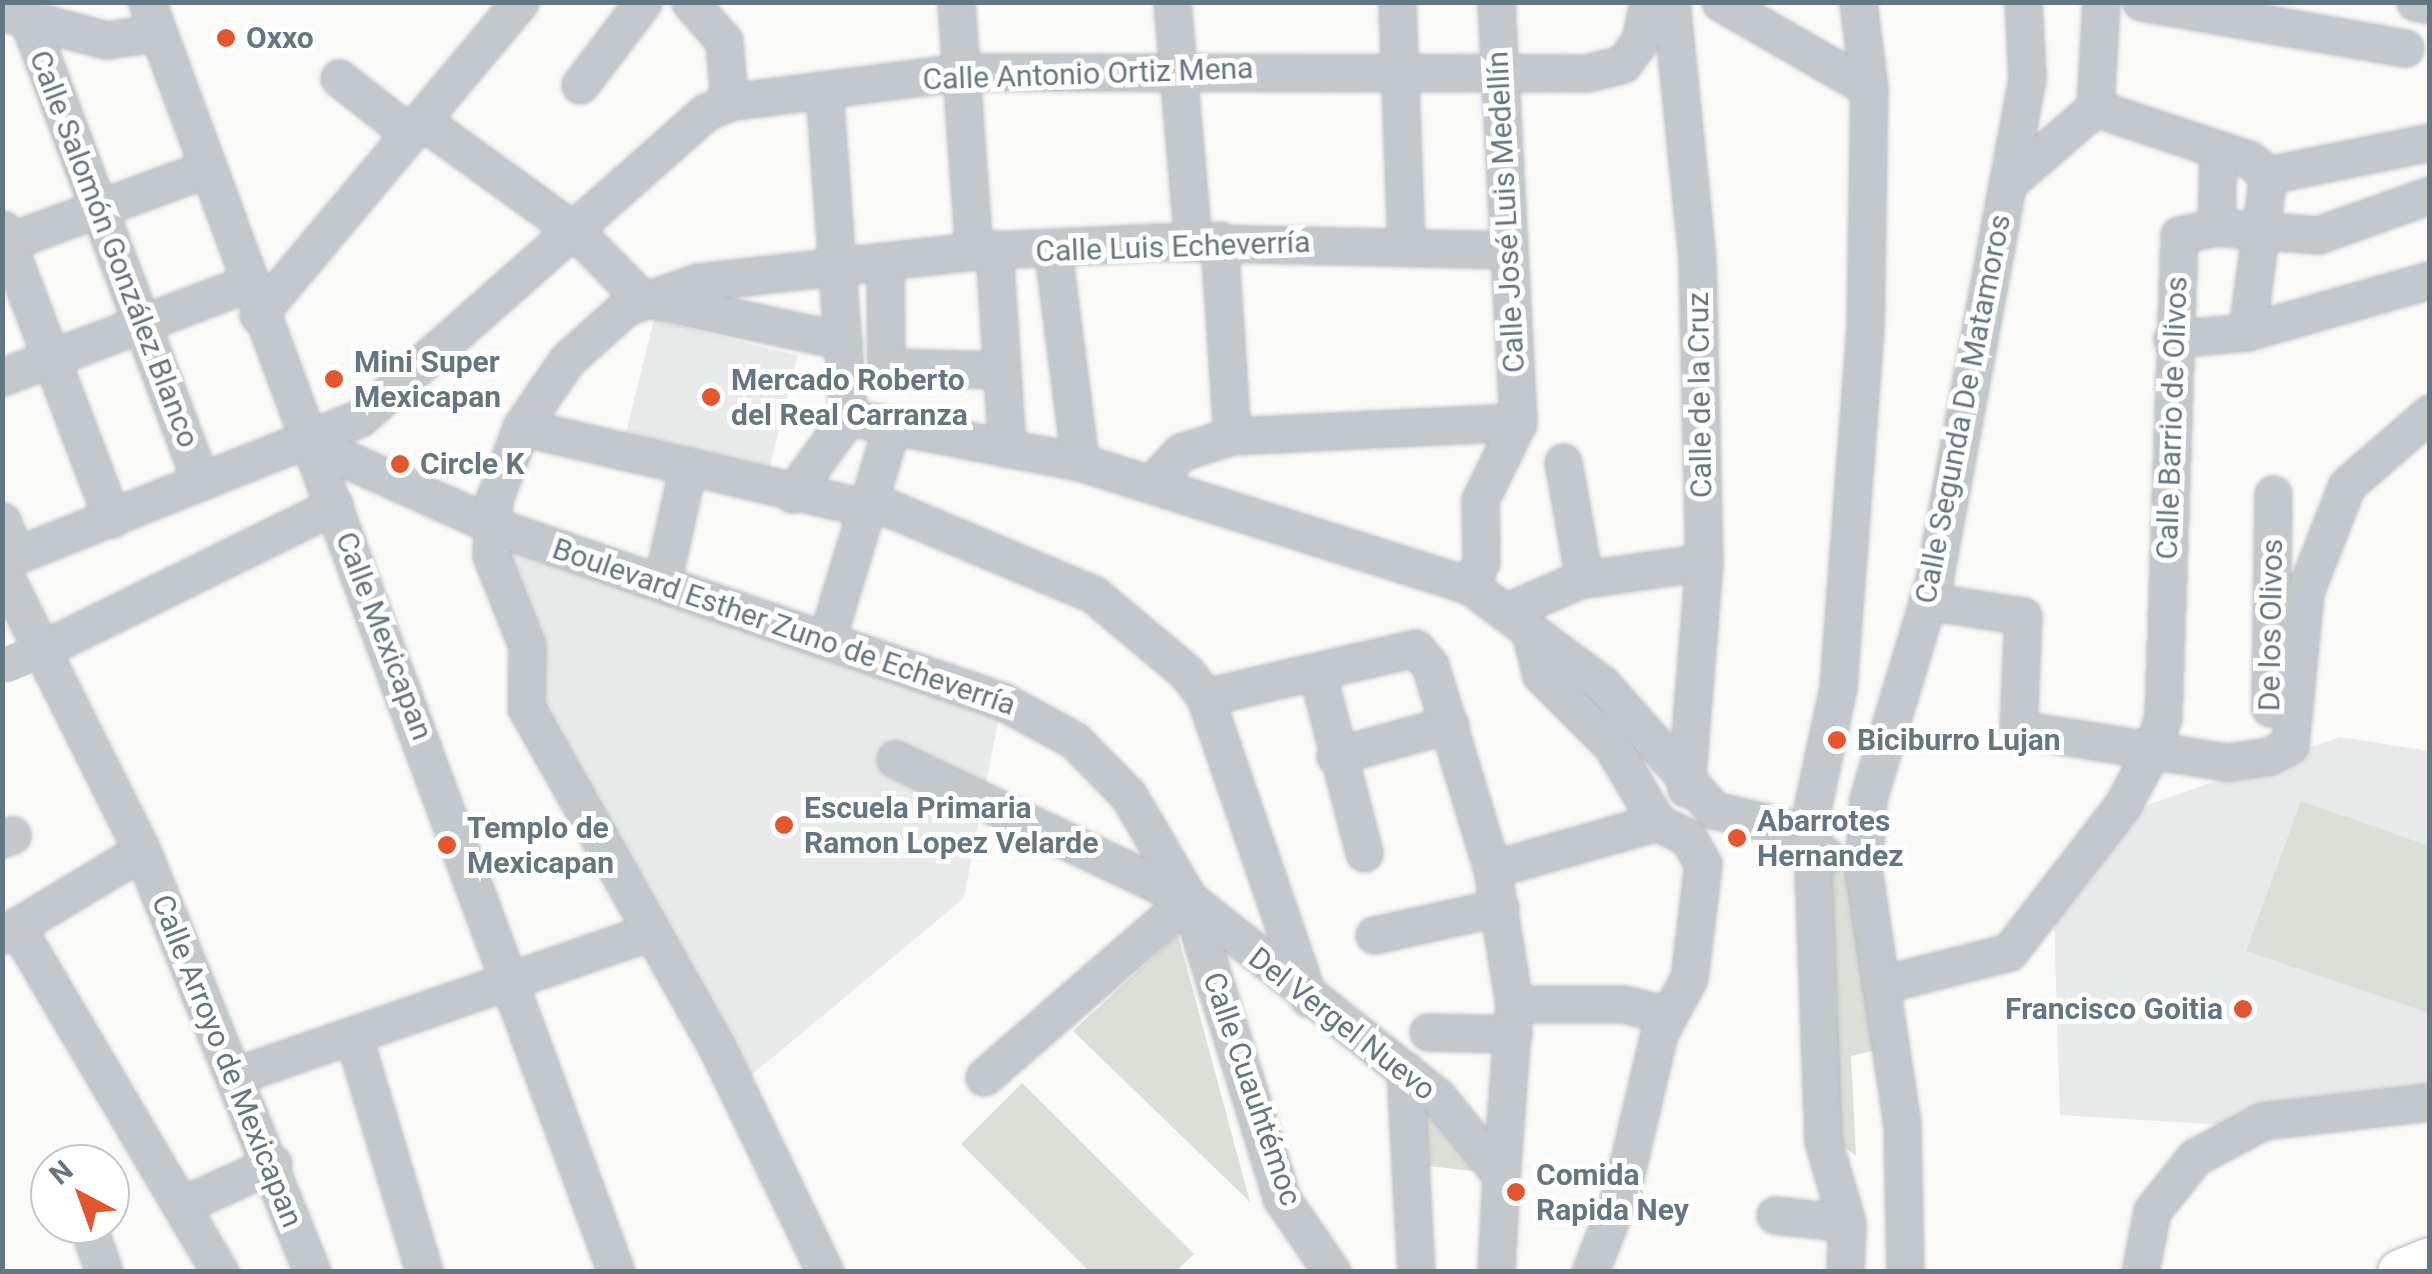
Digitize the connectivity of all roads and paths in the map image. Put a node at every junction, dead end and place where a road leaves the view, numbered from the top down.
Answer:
1 (520, 2) edge
2 (643, 2) edge
3 (690, 2) edge
4 (956, 2) edge
5 (1172, 2) edge
6 (1397, 2) edge
7 (1496, 2) edge
8 (1648, 2) edge
9 (1671, 2) edge
10 (1720, 2) edge
11 (1858, 2) edge
12 (2023, 2) edge
13 (2101, 2) edge
14 (2141, 2) edge
15 (2414, 2) edge
16 (2430, 5) edge
17 (15, 14) edge
18 (151, 18) edge
19 (2405, 48) dead end
20 (1178, 69) junction
21 (1396, 70) junction
22 (960, 72) junction
23 (1498, 72) junction
24 (339, 78) dead end
25 (580, 84) dead end
26 (1869, 88) junction
27 (824, 92) junction
28 (729, 102) junction
29 (2094, 108) junction
30 (416, 127) junction
31 (2430, 142) edge
32 (2218, 150) junction
33 (204, 170) junction
34 (2268, 175) junction
35 (2008, 183) junction
36 (2430, 195) edge
37 (98, 211) junction
38 (2216, 227) junction
39 (2263, 230) junction
40 (577, 234) junction
41 (4, 239) edge
42 (1206, 241) junction
43 (1406, 246) junction
44 (984, 250) junction
45 (1506, 250) junction
46 (1053, 253) junction
47 (884, 261) junction
48 (840, 266) junction
49 (2430, 280) edge
50 (640, 297) junction
51 (252, 300) junction
52 (142, 328) junction
53 (2246, 332) junction
54 (2172, 339) junction
55 (843, 341) junction
56 (49, 361) junction
57 (1001, 370) junction
58 (2, 376) edge
59 (2430, 413) edge
60 (848, 418) junction
61 (1518, 422) junction
62 (521, 427) junction
63 (890, 432) junction
64 (1232, 436) junction
65 (310, 443) junction
66 (1007, 449) junction
67 (1080, 462) junction
68 (1563, 462) dead end
69 (688, 466) junction
70 (201, 482) junction
71 (1153, 482) junction
72 (792, 494) junction
73 (2274, 494) dead end
74 (868, 504) junction
75 (334, 506) junction
76 (112, 518) junction
77 (2, 521) edge
78 (496, 528) junction
79 (7, 562) edge
80 (1704, 562) junction
81 (1584, 579) junction
82 (662, 583) junction
83 (1470, 586) junction
84 (1927, 601) junction
85 (1521, 620) junction
86 (827, 638) junction
87 (5, 666) edge
88 (1318, 672) junction
89 (1838, 687) junction
90 (1205, 698) junction
91 (1892, 698) junction
92 (1450, 724) junction
93 (2158, 733) junction
94 (2280, 750) junction
95 (1335, 756) junction
96 (895, 758) dead end
97 (1686, 788) junction
98 (1657, 822) junction
99 (1815, 850) junction
100 (142, 851) junction
101 (1364, 854) dead end
102 (1492, 869) junction
103 (1863, 870) junction
104 (1189, 899) junction
105 (1500, 908) junction
106 (9, 930) edge
107 (650, 932) junction
108 (1374, 935) dead end
109 (1880, 984) junction
110 (512, 987) junction
111 (1309, 999) junction
112 (1665, 1014) junction
113 (1514, 1019) junction
114 (1428, 1032) dead end
115 (354, 1038) junction
116 (1405, 1070) junction
117 (234, 1076) junction
118 (984, 1077) dead end
119 (2430, 1102) edge
120 (274, 1164) junction
121 (1501, 1175) junction
122 (182, 1205) junction
123 (1774, 1215) dead end
124 (1847, 1223) junction
125 (2430, 1260) edge
126 (820, 1270) edge
127 (220, 1272) edge
128 (312, 1272) edge
129 (424, 1272) edge
130 (616, 1272) edge
131 (1332, 1272) edge
132 (1416, 1272) edge
133 (1496, 1272) edge
134 (1590, 1272) edge
135 (1845, 1272) edge
136 (1905, 1272) edge
137 (2140, 1272) edge
138 (2400, 1272) edge

1 - 30 street
2 - 25 street
3 - 28 street
4 - 22 street
5 - 20 street
6 - 21 street
7 - 23 street, Calle José Luis Medellín
8 - 23 street, Calle Antonio Ortiz Mena
9 - 80 street, Calle de la Cruz
10 - 26 street
11 - 26 street
12 - 35 street, Calle Segunda De Matamoros
13 - 29 street
14 - 19 street
15 - 16 street
17 - 18 street
17 - 37 street, Calle Salomón González Blanco
18 - 33 street, Calle Mexicapan
20 - 21 street, Calle Antonio Ortiz Mena
20 - 22 street, Calle Antonio Ortiz Mena
20 - 42 street
21 - 23 street, Calle Antonio Ortiz Mena
21 - 43 street
22 - 27 street, Calle Antonio Ortiz Mena
22 - 44 street
23 - 45 street, Calle José Luis Medellín
24 - 30 street
26 - 89 street
27 - 28 street, Calle Antonio Ortiz Mena
27 - 48 street
28 - 40 street, Calle Antonio Ortiz Mena
29 - 32 street
29 - 35 street
30 - 40 street
30 - 51 street
31 - 34 street
32 - 34 street
32 - 38 street
33 - 37 street
33 - 51 street, Calle Mexicapan
34 - 39 street
35 - 84 street, Calle Segunda De Matamoros
36 - 39 street
37 - 41 street
37 - 52 street, Calle Salomón González Blanco
38 - 39 street
38 - 54 street, Calle Barrio de Olivos
39 - 53 street
40 - 50 street
40 - 65 street, Calle Antonio Ortiz Mena
41 - 56 street
42 - 43 street, Calle Luis Echeverría
42 - 46 street, Calle Luis Echeverría
42 - 64 street
43 - 45 street, Calle Luis Echeverría
44 - 46 street, Calle Luis Echeverría
44 - 47 street, Calle Luis Echeverría
44 - 57 street
45 - 61 street, Calle José Luis Medellín
46 - 67 street
47 - 48 street, Calle Luis Echeverría
47 - 57 street
48 - 50 street, Calle Luis Echeverría
48 - 55 street
49 - 53 street
50 - 55 street
50 - 62 street
51 - 52 street
51 - 65 street, Calle Mexicapan
52 - 56 street
52 - 70 street, Calle Salomón González Blanco
53 - 54 street
54 - 93 street, Calle Barrio de Olivos
55 - 60 street
56 - 58 street
56 - 76 street
57 - 66 street
59 - 94 street
60 - 63 street
60 - 72 street
61 - 64 street
61 - 83 street
62 - 69 street
62 - 78 street
63 - 66 street
63 - 74 street
64 - 71 street
65 - 70 street, Calle Antonio Ortiz Mena
65 - 75 street, Calle Mexicapan
65 - 78 street, Boulevard Esther Zuno de Echeverría
66 - 67 street
67 - 71 street
68 - 81 street
69 - 72 street
69 - 82 street
70 - 76 street, Calle Antonio Ortiz Mena
71 - 83 street
72 - 74 street
73 - 94 street, De los Olivos
74 - 86 street
74 - 90 street
75 - 87 street, bridge
75 - 110 street, Calle Mexicapan
76 - 79 street, Calle Antonio Ortiz Mena
77 - 79 street, Calle Arroyo de Mexicapan
78 - 82 street, Boulevard Esther Zuno de Echeverría
78 - 107 street
79 - 100 street, Calle Arroyo de Mexicapan
80 - 81 street
80 - 97 street, Calle de la Cruz
81 - 85 street
82 - 86 street, Boulevard Esther Zuno de Echeverría
83 - 85 street
84 - 91 street, Calle Segunda De Matamoros
84 - 93 street
85 - 97 street
85 - 98 street
86 - 104 street, Boulevard Esther Zuno de Echeverría
88 - 90 street
88 - 92 street
88 - 95 street
89 - 91 street
89 - 99 street
90 - 111 street
91 - 103 street, Calle Segunda De Matamoros
92 - 95 street
92 - 102 street
93 - 94 street
93 - 109 street
95 - 101 street
96 - 104 street
97 - 99 street
98 - 102 street
98 - 112 street
99 - 103 street
99 - 124 street
100 - 106 street
100 - 117 street, Calle Arroyo de Mexicapan
102 - 105 street
103 - 109 street
104 - 111 street, Del Vergel Nuevo
104 - 118 street
104 - 131 street, Calle Cuauhtémoc
105 - 108 street
105 - 113 street
106 - 122 street
107 - 110 street
107 - 126 street
109 - 136 street
110 - 115 street
110 - 130 street, Calle Mexicapan
111 - 116 street, Del Vergel Nuevo
112 - 113 street
112 - 134 street
113 - 114 street
113 - 121 street
115 - 117 street
115 - 129 street
116 - 121 street, Del Vergel Nuevo
116 - 132 street
117 - 120 street, Calle Arroyo de Mexicapan
119 - 137 street
120 - 122 street
120 - 128 street, Calle Arroyo de Mexicapan
121 - 133 street
122 - 127 street
123 - 124 street
124 - 135 street
125 - 138 main road

